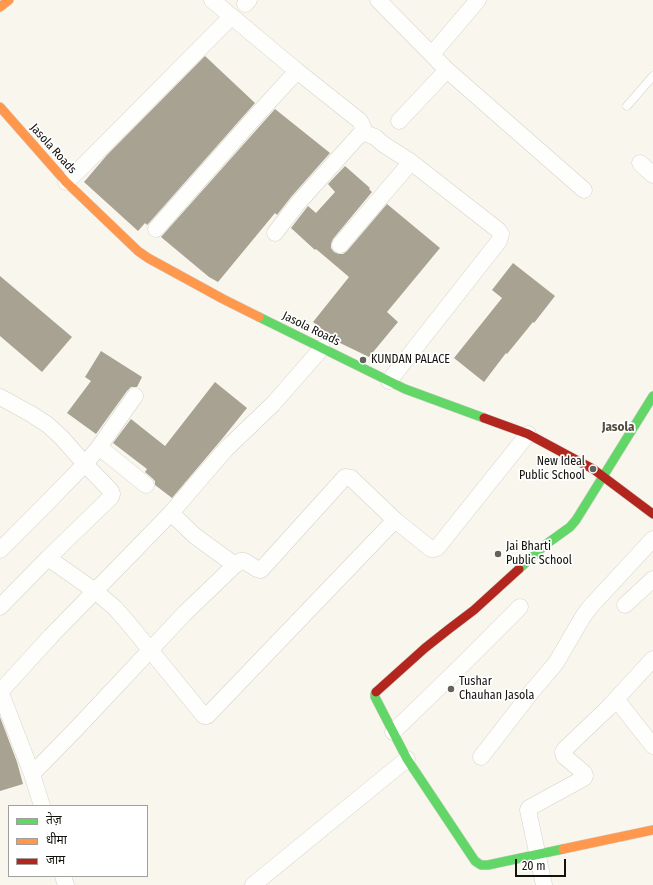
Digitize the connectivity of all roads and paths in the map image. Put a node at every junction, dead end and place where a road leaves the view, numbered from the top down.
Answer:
1 (9, 0) edge
2 (212, 0) edge
3 (378, 0) edge
4 (478, 0) edge
5 (0, 7) edge
6 (231, 17) junction
7 (432, 54) junction
8 (447, 70) junction
9 (297, 71) junction
10 (653, 76) edge
11 (0, 106) edge
12 (627, 106) dead end
13 (399, 121) dead end
14 (362, 132) junction
15 (411, 162) junction
16 (640, 164) dead end
17 (653, 175) edge
18 (66, 182) junction
19 (584, 190) dead end
20 (156, 230) dead end
21 (275, 233) dead end
22 (340, 245) dead end
23 (322, 348) junction
24 (389, 381) junction
25 (135, 396) dead end
26 (653, 396) edge
27 (0, 397) edge
28 (528, 434) junction
29 (99, 447) junction
30 (85, 464) junction
31 (603, 477) junction
32 (146, 485) dead end
33 (171, 513) junction
34 (653, 514) edge
35 (395, 520) junction
36 (653, 539) edge
37 (0, 550) edge
38 (48, 558) junction
39 (236, 565) junction
40 (653, 579) edge
41 (95, 591) junction
42 (625, 605) dead end
43 (0, 607) edge
44 (520, 607) dead end
45 (150, 651) junction
46 (653, 659) edge
47 (0, 692) edge
48 (616, 699) junction
49 (393, 732) junction
50 (653, 746) edge
51 (481, 757) dead end
52 (407, 759) junction
53 (32, 774) junction
54 (42, 805) edge
55 (653, 830) edge
56 (538, 854) junction
57 (253, 885) edge
58 (544, 885) edge

1 - 5 street
2 - 6 street
3 - 7 street
4 - 7 street
6 - 9 street
6 - 18 street
7 - 8 street
8 - 13 street
8 - 19 street
9 - 14 street
9 - 20 street
10 - 12 lane
11 - 18 street, Jasola Roads
14 - 15 street
14 - 21 street
15 - 22 street
15 - 24 street
16 - 17 street
18 - 23 street, Jasola Roads
23 - 24 street, Jasola Roads
23 - 33 street
24 - 28 street, Jasola Roads
25 - 29 street
26 - 31 street
27 - 30 street
28 - 31 street, Jasola Roads
28 - 35 street
29 - 30 street
29 - 32 street
30 - 37 street
30 - 38 street
31 - 34 street, Jasola Roads
31 - 49 street
33 - 39 street
33 - 41 street
35 - 39 street
35 - 45 street
36 - 51 street
38 - 41 street
38 - 43 street
39 - 45 street
40 - 42 street
41 - 45 street
41 - 47 street
44 - 49 street
45 - 53 street
46 - 48 street
47 - 53 street
48 - 50 street
48 - 56 street
49 - 52 street
52 - 56 street
52 - 57 street
53 - 54 street
55 - 56 street
56 - 58 street

